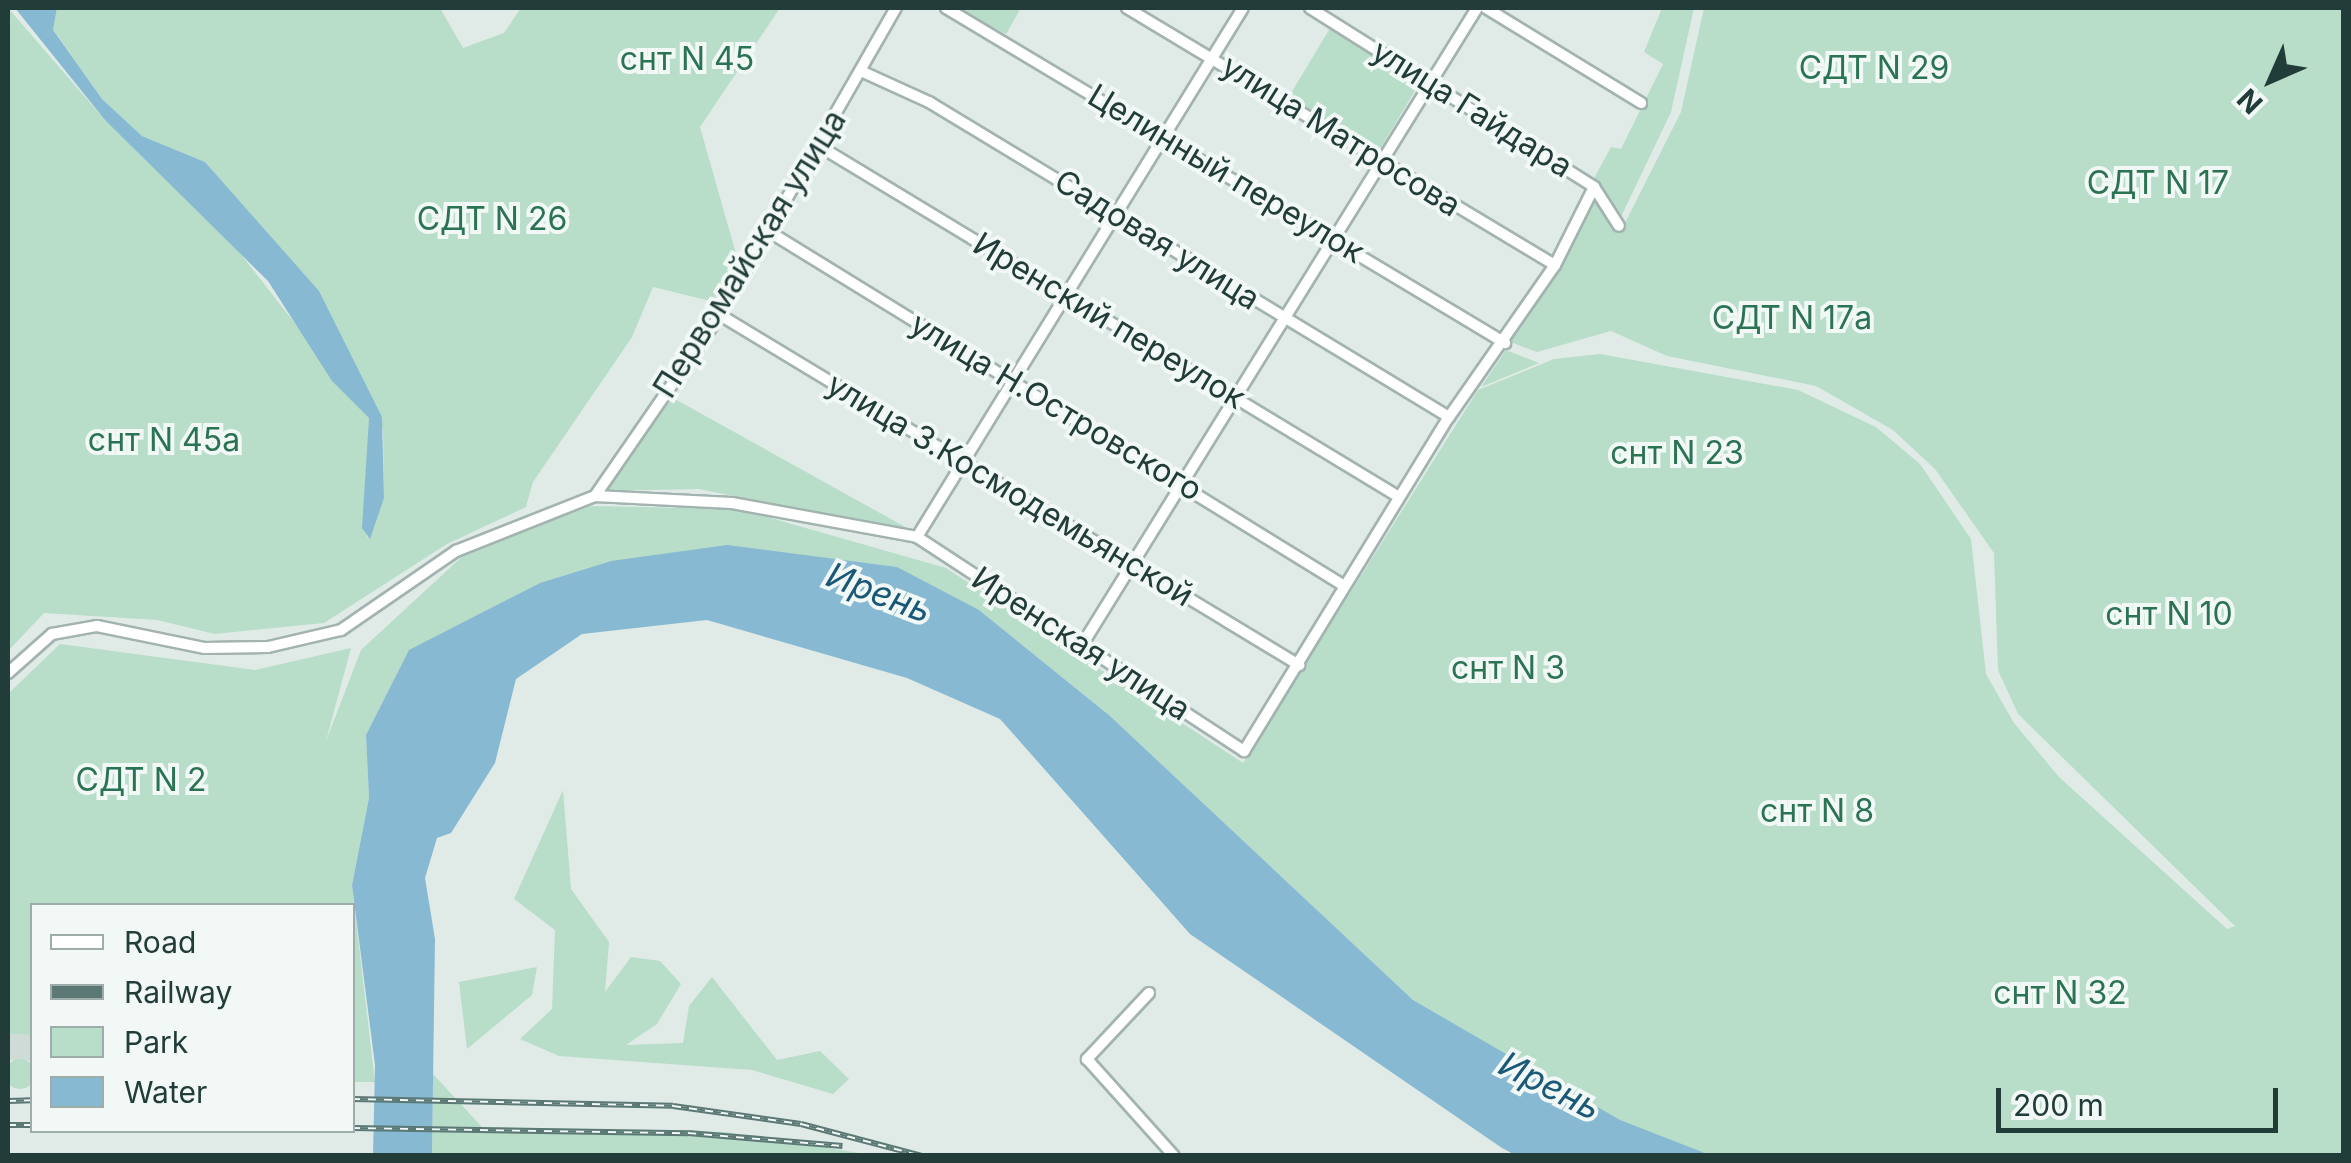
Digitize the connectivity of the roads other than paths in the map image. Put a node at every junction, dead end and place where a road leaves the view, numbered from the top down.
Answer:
1 (896, 8) edge
2 (946, 8) edge
3 (1127, 8) edge
4 (1243, 8) edge
5 (1310, 8) edge
6 (1477, 8) edge
7 (1486, 8) edge
8 (1213, 57) junction
9 (861, 70) junction
10 (1426, 79) junction
11 (1640, 103) dead end
12 (1165, 138) junction
13 (819, 146) junction
14 (1380, 162) junction
15 (1594, 187) junction
16 (1118, 215) junction
17 (1619, 226) dead end
18 (768, 231) junction
19 (1331, 238) junction
20 (1554, 266) junction
21 (1068, 296) junction
22 (720, 315) junction
23 (1284, 318) junction
24 (1505, 343) junction
25 (1013, 381) junction
26 (1236, 399) junction
27 (1449, 417) junction
28 (968, 463) junction
29 (1182, 482) junction
30 (595, 496) junction
31 (1399, 497) junction
32 (917, 537) junction
33 (1134, 565) junction
34 (1343, 585) junction
35 (1082, 645) junction
36 (1300, 665) junction
37 (8, 673) edge
38 (1149, 993) dead end
39 (1174, 1156) edge

1 - 9 street, Первомайская улица
2 - 12 street, Целинный переулок
3 - 8 street, улица Матросова
4 - 8 street
5 - 10 street, улица Гайдара
6 - 10 street
7 - 11 street
8 - 12 street
8 - 14 street, улица Матросова
9 - 13 street, Первомайская улица
9 - 16 street, Садовая улица
10 - 14 street
10 - 15 street, улица Гайдара
12 - 16 street
12 - 19 street, Целинный переулок
13 - 18 street, Первомайская улица
13 - 21 street, Иренский переулок
14 - 19 street
14 - 20 street, улица Матросова
15 - 17 street, улица Гайдара
15 - 20 street
16 - 21 street
16 - 23 street, Садовая улица
18 - 22 street, Первомайская улица
18 - 25 street, улица Н.Островского
19 - 23 street
19 - 24 street, Целинный переулок
20 - 24 street
21 - 25 street
21 - 26 street, Иренский переулок
22 - 28 street, улица З.Космодемьянской
22 - 30 street, Первомайская улица
23 - 26 street
23 - 27 street, Садовая улица
24 - 27 street
25 - 28 street
25 - 29 street, улица Н.Островского
26 - 29 street
26 - 31 street, Иренский переулок
27 - 31 street
28 - 32 street
28 - 33 street, улица З.Космодемьянской
29 - 33 street
29 - 34 street, улица Н.Островского
30 - 32 street
30 - 37 street
31 - 34 street
32 - 35 street, Иренская улица
33 - 35 street
33 - 36 street, улица З.Космодемьянской
34 - 36 street
35 - 36 street, Иренская улица
38 - 39 street

